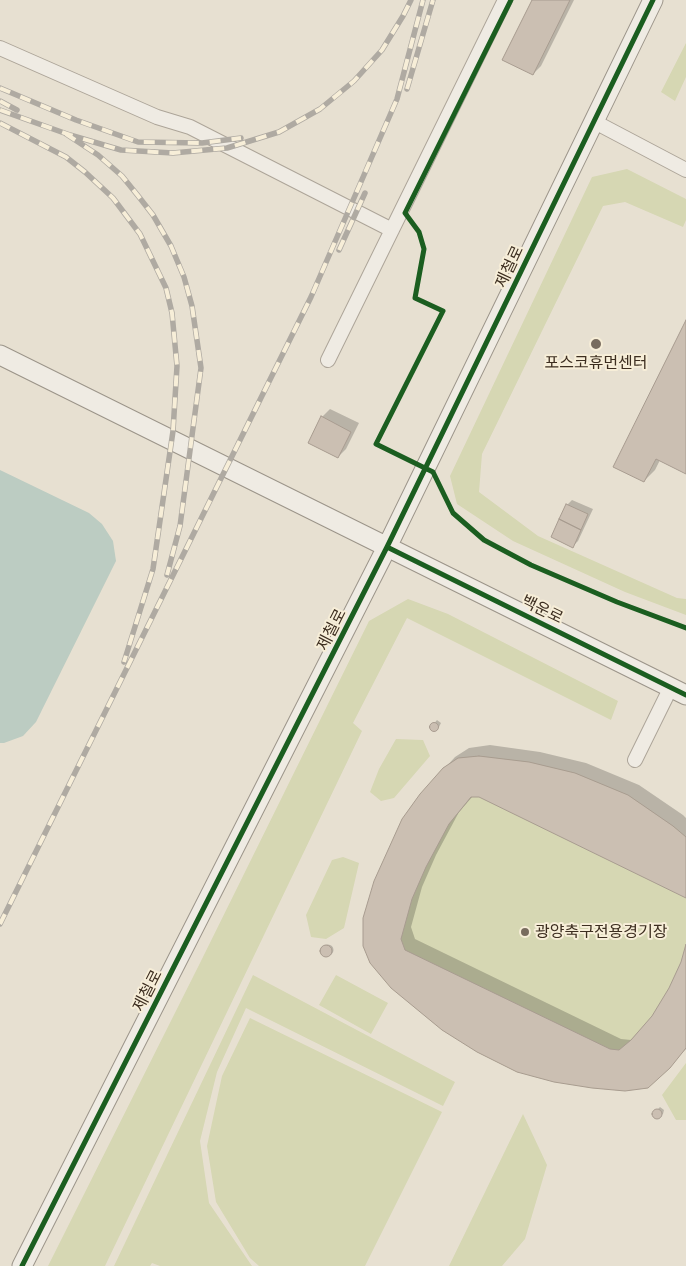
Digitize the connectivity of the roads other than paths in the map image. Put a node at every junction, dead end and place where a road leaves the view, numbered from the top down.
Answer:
1 (506, 0) edge
2 (653, 0) edge
3 (0, 48) edge
4 (593, 120) junction
5 (686, 170) edge
6 (392, 230) junction
7 (0, 355) edge
8 (328, 360) dead end
9 (387, 547) junction
10 (678, 691) edge
11 (635, 760) dead end
12 (22, 1266) edge

1 - 6 street
2 - 4 main road, 제철로
3 - 6 street
4 - 5 street
4 - 9 main road, 제철로
6 - 8 street
7 - 9 main road, 백운로
9 - 10 main road, 백운로
9 - 12 main road, 제철로
10 - 11 street

